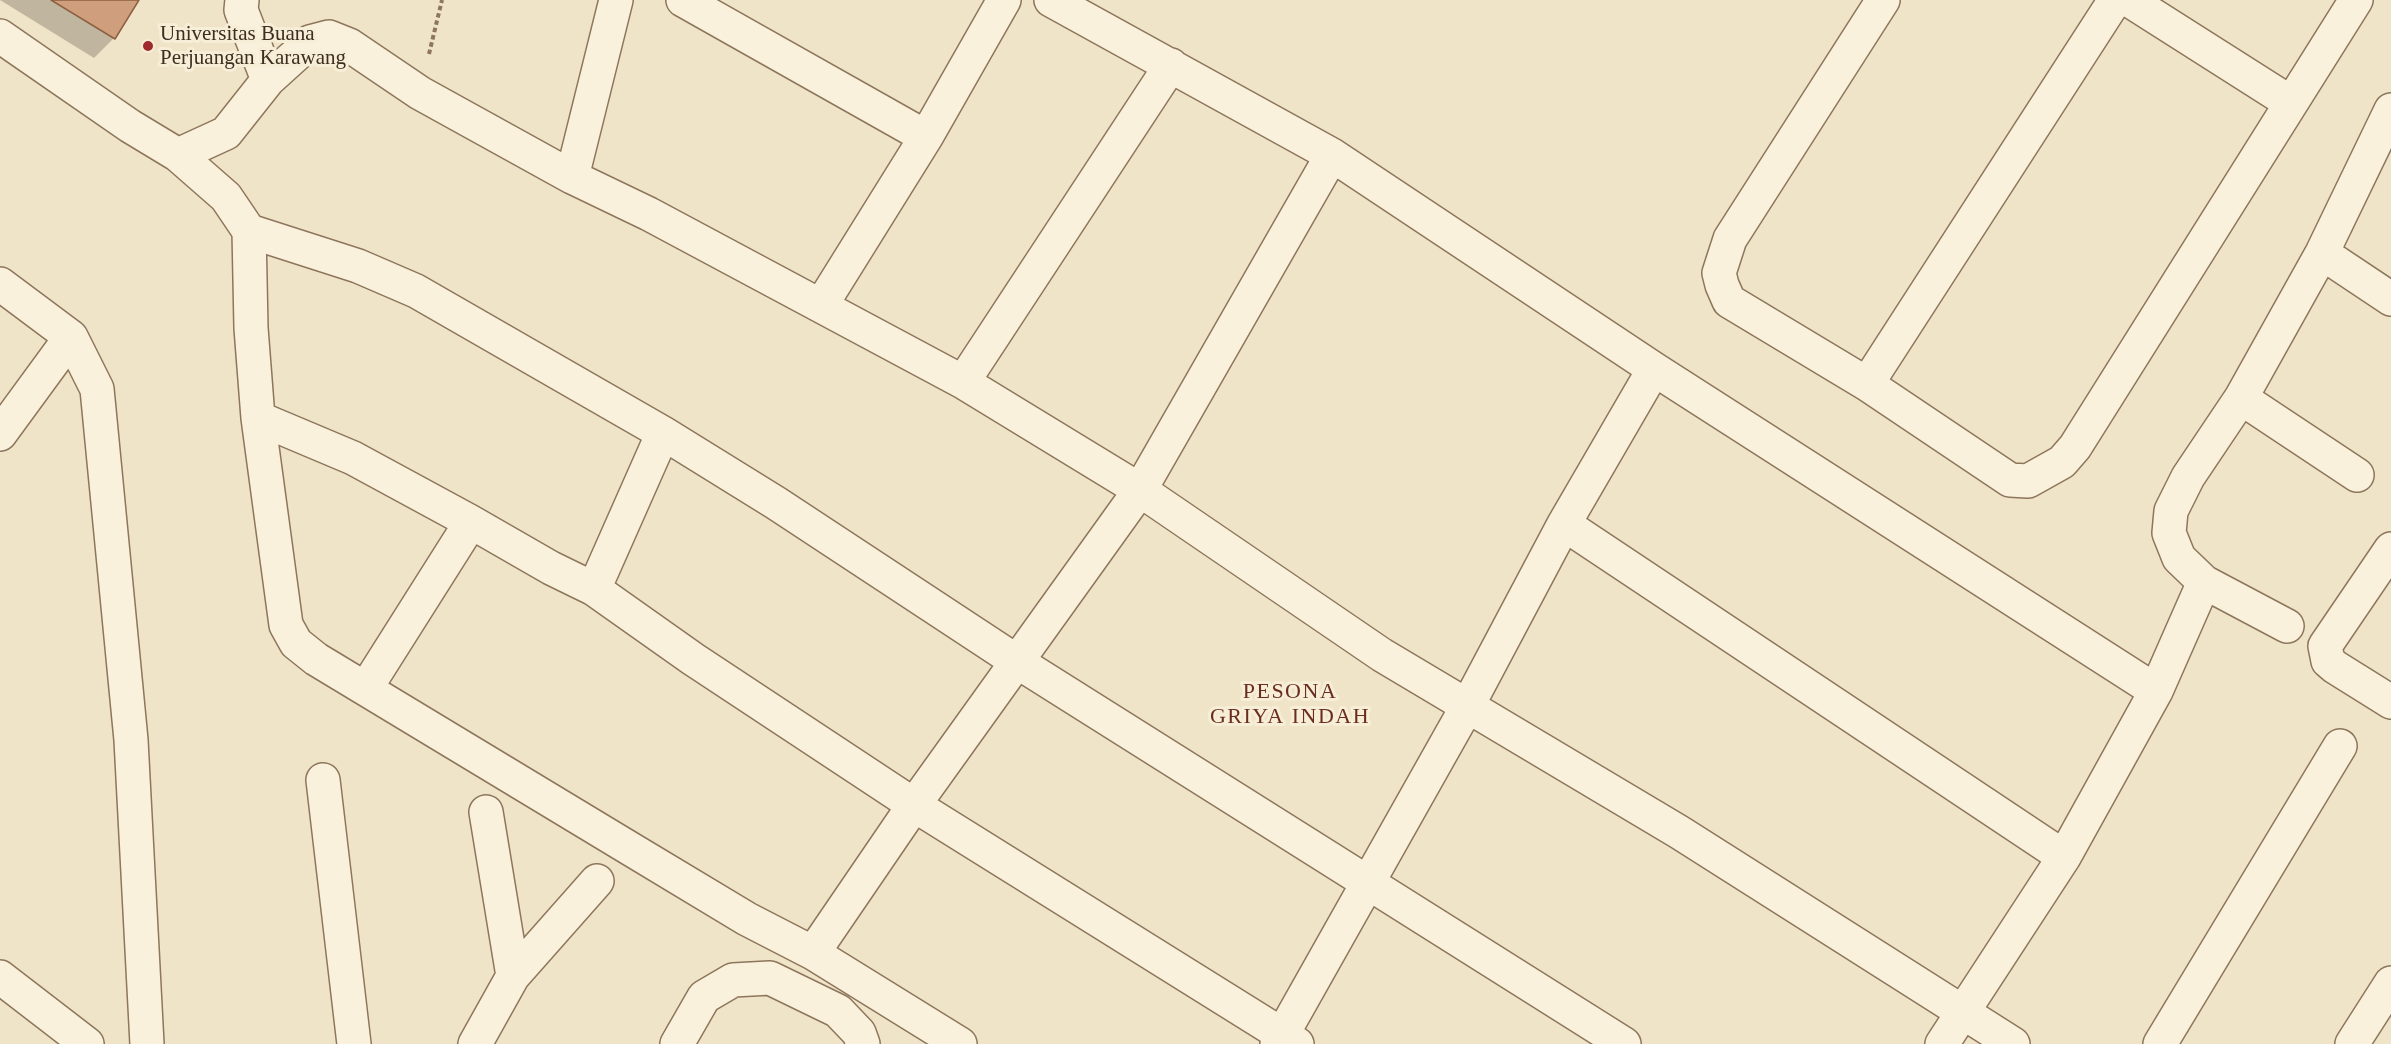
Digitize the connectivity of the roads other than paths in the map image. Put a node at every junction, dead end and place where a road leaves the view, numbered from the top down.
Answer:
1 (242, 0) edge
2 (616, 0) edge
3 (683, 0) edge
4 (1004, 0) edge
5 (1051, 0) edge
6 (1883, 0) edge
7 (2115, 0) edge
8 (2129, 0) edge
9 (2356, 0) edge
10 (0, 36) edge
11 (1171, 65) junction
12 (268, 80) junction
13 (2291, 103) junction
14 (2389, 120) edge
15 (926, 137) junction
16 (178, 155) junction
17 (1332, 155) junction
18 (572, 177) junction
19 (249, 231) junction
20 (2322, 253) junction
21 (0, 285) edge
22 (2391, 299) edge
23 (822, 304) junction
24 (71, 337) junction
25 (1654, 369) junction
26 (963, 382) junction
27 (1867, 384) junction
28 (2241, 398) junction
29 (258, 418) junction
30 (0, 434) edge
31 (663, 434) junction
32 (2357, 475) dead end
33 (1140, 490) junction
34 (471, 522) junction
35 (1564, 524) junction
36 (2391, 549) edge
37 (2204, 582) junction
38 (594, 589) junction
39 (2287, 626) dead end
40 (1016, 661) junction
41 (366, 688) junction
42 (2157, 691) junction
43 (2391, 702) edge
44 (1468, 705) junction
45 (2340, 746) dead end
46 (323, 780) dead end
47 (914, 805) junction
48 (486, 812) dead end
49 (2064, 857) junction
50 (597, 881) dead end
51 (1367, 882) junction
52 (813, 953) junction
53 (513, 976) junction
54 (2391, 983) edge
55 (5, 992) edge
56 (1962, 1012) junction
57 (1285, 1041) edge
58 (87, 1044) edge
59 (147, 1044) edge
60 (354, 1044) edge
61 (475, 1044) edge
62 (677, 1044) edge
63 (864, 1044) edge
64 (960, 1044) edge
65 (1624, 1044) edge
66 (1942, 1044) edge
67 (2013, 1044) edge
68 (2160, 1044) edge
69 (2352, 1044) edge

1 - 12 street
2 - 18 street
3 - 15 street
4 - 15 street
5 - 11 street
6 - 27 street
7 - 27 street
8 - 13 street
9 - 13 street
10 - 16 street
11 - 17 street
11 - 26 street
12 - 16 street
12 - 18 street
13 - 27 street
14 - 20 street
15 - 23 street
16 - 19 street
17 - 25 street
17 - 33 street
18 - 23 street
19 - 29 street
19 - 31 street
20 - 22 street
20 - 28 street
21 - 24 street
23 - 26 street
24 - 30 street
24 - 59 street
25 - 35 street
25 - 42 street
26 - 33 street
28 - 32 street
28 - 37 street
29 - 34 street
29 - 41 street
31 - 38 street
31 - 40 street
33 - 40 street
33 - 44 street
34 - 38 street
34 - 41 street
35 - 44 street
35 - 49 street
36 - 43 street
37 - 39 street
37 - 42 street
38 - 47 street
40 - 47 street
40 - 51 street
41 - 52 street
42 - 49 street
44 - 51 street
44 - 56 street
45 - 68 street
46 - 60 street
47 - 52 street
47 - 57 street
48 - 53 street
49 - 56 street
50 - 53 street
51 - 57 street
51 - 65 street
52 - 64 street
53 - 61 street
54 - 69 street
55 - 58 street
56 - 66 street
56 - 67 street
62 - 63 street

